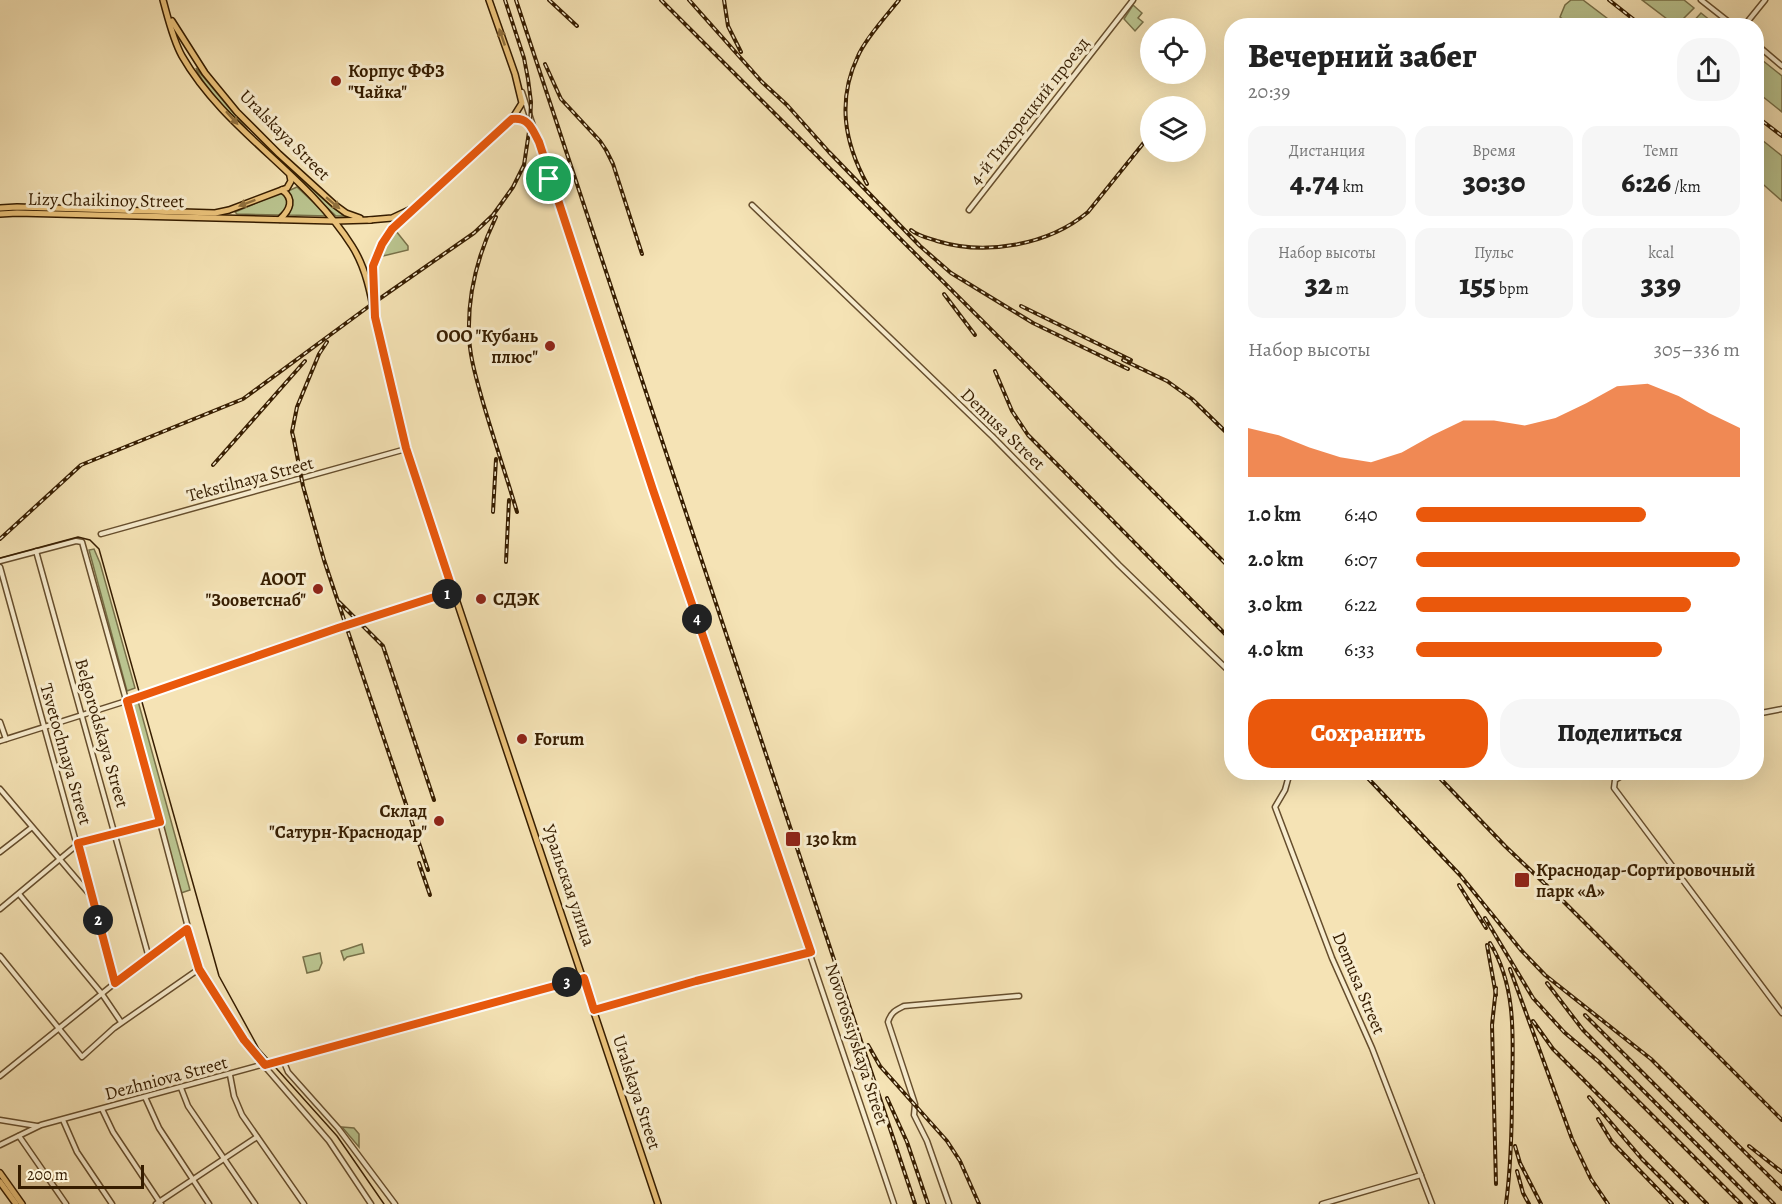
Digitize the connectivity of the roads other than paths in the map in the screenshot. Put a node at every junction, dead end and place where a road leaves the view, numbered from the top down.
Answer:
1 (163, 0) edge
2 (489, 0) edge
3 (1132, 0) edge
4 (1701, 0) edge
5 (1765, 0) edge
6 (166, 12) junction
7 (1724, 18) edge
8 (1750, 18) edge
9 (1764, 51) edge
10 (194, 57) junction
11 (1782, 66) edge
12 (193, 73) junction
13 (515, 74) junction
14 (512, 119) junction
15 (252, 128) junction
16 (539, 142) junction
17 (257, 144) junction
18 (290, 176) junction
19 (282, 190) junction
20 (416, 205) junction
21 (752, 205) dead end
22 (0, 208) edge
23 (969, 210) dead end
24 (0, 214) edge
25 (211, 215) junction
26 (280, 219) junction
27 (371, 220) junction
28 (335, 221) junction
29 (374, 260) junction
30 (361, 264) junction
31 (382, 351) junction
32 (407, 448) junction
33 (101, 534) dead end
34 (36, 551) junction
35 (0, 561) edge
36 (0, 567) edge
37 (454, 591) junction
38 (1224, 666) edge
39 (127, 701) junction
40 (1782, 709) edge
41 (1764, 712) edge
42 (82, 714) junction
43 (0, 722) edge
44 (43, 726) junction
45 (6, 739) junction
46 (0, 741) edge
47 (1288, 780) edge
48 (1615, 780) edge
49 (0, 789) edge
50 (160, 822) junction
51 (31, 828) junction
52 (116, 835) junction
53 (78, 843) junction
54 (0, 852) edge
55 (59, 859) junction
56 (20, 894) junction
57 (93, 898) junction
58 (0, 909) edge
59 (187, 929) junction
60 (811, 952) junction
61 (0, 956) edge
62 (149, 958) junction
63 (199, 969) junction
64 (584, 977) junction
65 (115, 983) junction
66 (102, 994) junction
67 (1019, 996) dead end
68 (595, 1010) junction
69 (1782, 1013) edge
70 (121, 1022) junction
71 (59, 1030) junction
72 (283, 1060) junction
73 (265, 1065) junction
74 (230, 1075) junction
75 (0, 1076) edge
76 (180, 1088) junction
77 (145, 1097) junction
78 (102, 1109) junction
79 (0, 1120) edge
80 (63, 1120) junction
81 (40, 1125) junction
82 (19, 1136) junction
83 (257, 1137) junction
84 (0, 1145) edge
85 (224, 1160) junction
86 (0, 1173) edge
87 (1421, 1175) junction
88 (192, 1179) junction
89 (0, 1182) edge
90 (159, 1203) edge
91 (16, 1204) edge
92 (22, 1204) edge
93 (66, 1204) edge
94 (112, 1204) edge
95 (209, 1204) edge
96 (255, 1204) edge
97 (303, 1204) edge
98 (371, 1204) edge
99 (395, 1204) edge
100 (658, 1204) edge
101 (894, 1204) edge
102 (949, 1204) edge
103 (1322, 1204) edge
104 (1432, 1204) edge

1 - 6 main road, Uralskaya Street
13 -> 2 main road, Novorossiyskaya Street
3 - 23 street, 4-й Тихорецкий проезд
4 - 7 street
5 - 8 street
6 - 10 main road, Uralskaya Street
6 - 12 main road, Uralskaya Street
9 - 11 street
10 - 12 main road
10 - 15 main road, Uralskaya Street
12 -> 17 main road, Uralskaya Street
13 - 14 main road, Novorossiyskaya Street
13 - 16 street, Novorossiyskaya Street
14 - 16 street
14 - 20 main road
15 - 17 main road
15 -> 27 main road, Uralskaya Street
16 - 60 street, Novorossiyskaya Street
17 - 18 main road, Uralskaya Street
18 - 19 main road
18 - 28 main road, Uralskaya Street
19 -> 25 main road
19 - 26 main road
20 - 27 main road
20 - 29 main road
21 - 38 street, Demusa Street
22 - 25 main road, Lizy Chaikinoy Street
24 - 25 main road, Lizy Chaikinoy Street
25 - 26 main road
26 - 28 main road
27 - 28 main road
28 - 30 main road, Uralskaya Street
29 - 30 main road
29 - 31 main road
30 - 31 main road, Uralskaya Street
31 - 32 main road, Uralskaya Street
32 - 33 street, Tekstilnaya Street
32 - 37 main road, Uralskaya Street
34 - 35 street
34 - 39 street
34 - 42 street, Belgorodskaya Street
36 - 44 street, Tsvetochnaya Street
37 - 39 street
37 - 64 main road, Uralskaya Street
39 - 42 street
39 - 50 street
40 - 41 street
42 - 44 street
42 - 52 street, Belgorodskaya Street
43 - 45 street
44 - 45 street
44 - 53 street, Tsvetochnaya Street
45 - 46 street
47 - 87 street, Demusa Street
48 - 69 street
49 - 51 street
50 - 52 street
50 - 59 street
51 - 54 street
51 - 55 street
52 - 53 street
52 - 62 street, Belgorodskaya Street
53 - 55 street
53 - 57 street, Tsvetochnaya Street
55 - 56 street
55 - 57 street
56 - 58 street
56 - 66 street
57 - 65 street, Tsvetochnaya Street
59 - 62 street
59 - 63 street
60 - 68 street
60 - 101 street, Novorossiyskaya Street
61 - 71 street
62 - 65 street
63 - 70 street
63 - 73 street
64 - 68 main road, Uralskaya Street
64 - 72 street, Dezhniova Street
65 - 66 street
66 - 70 street
66 - 71 street
67 - 102 street
68 - 100 main road, Uralskaya Street
70 - 71 street
71 - 75 street
72 - 73 street, Dezhniova Street
72 - 99 street
73 - 74 street, Dezhniova Street
73 - 98 street
74 - 76 street, Dezhniova Street
74 - 83 street
76 - 77 street, Dezhniova Street
76 - 85 street
77 - 78 street, Dezhniova Street
77 - 88 street
78 - 80 street, Dezhniova Street
78 - 90 street
79 - 81 street
80 - 81 street, Dezhniova Street
80 - 94 street
81 - 82 street, Dezhniova Street
82 - 84 street, Dezhniova Street
82 - 93 street
83 - 85 street
83 - 97 street
85 - 88 street
85 - 96 street
86 - 92 main road
87 - 103 street
87 - 104 street, Demusa Street
88 - 90 street
88 - 95 street
89 - 91 main road

